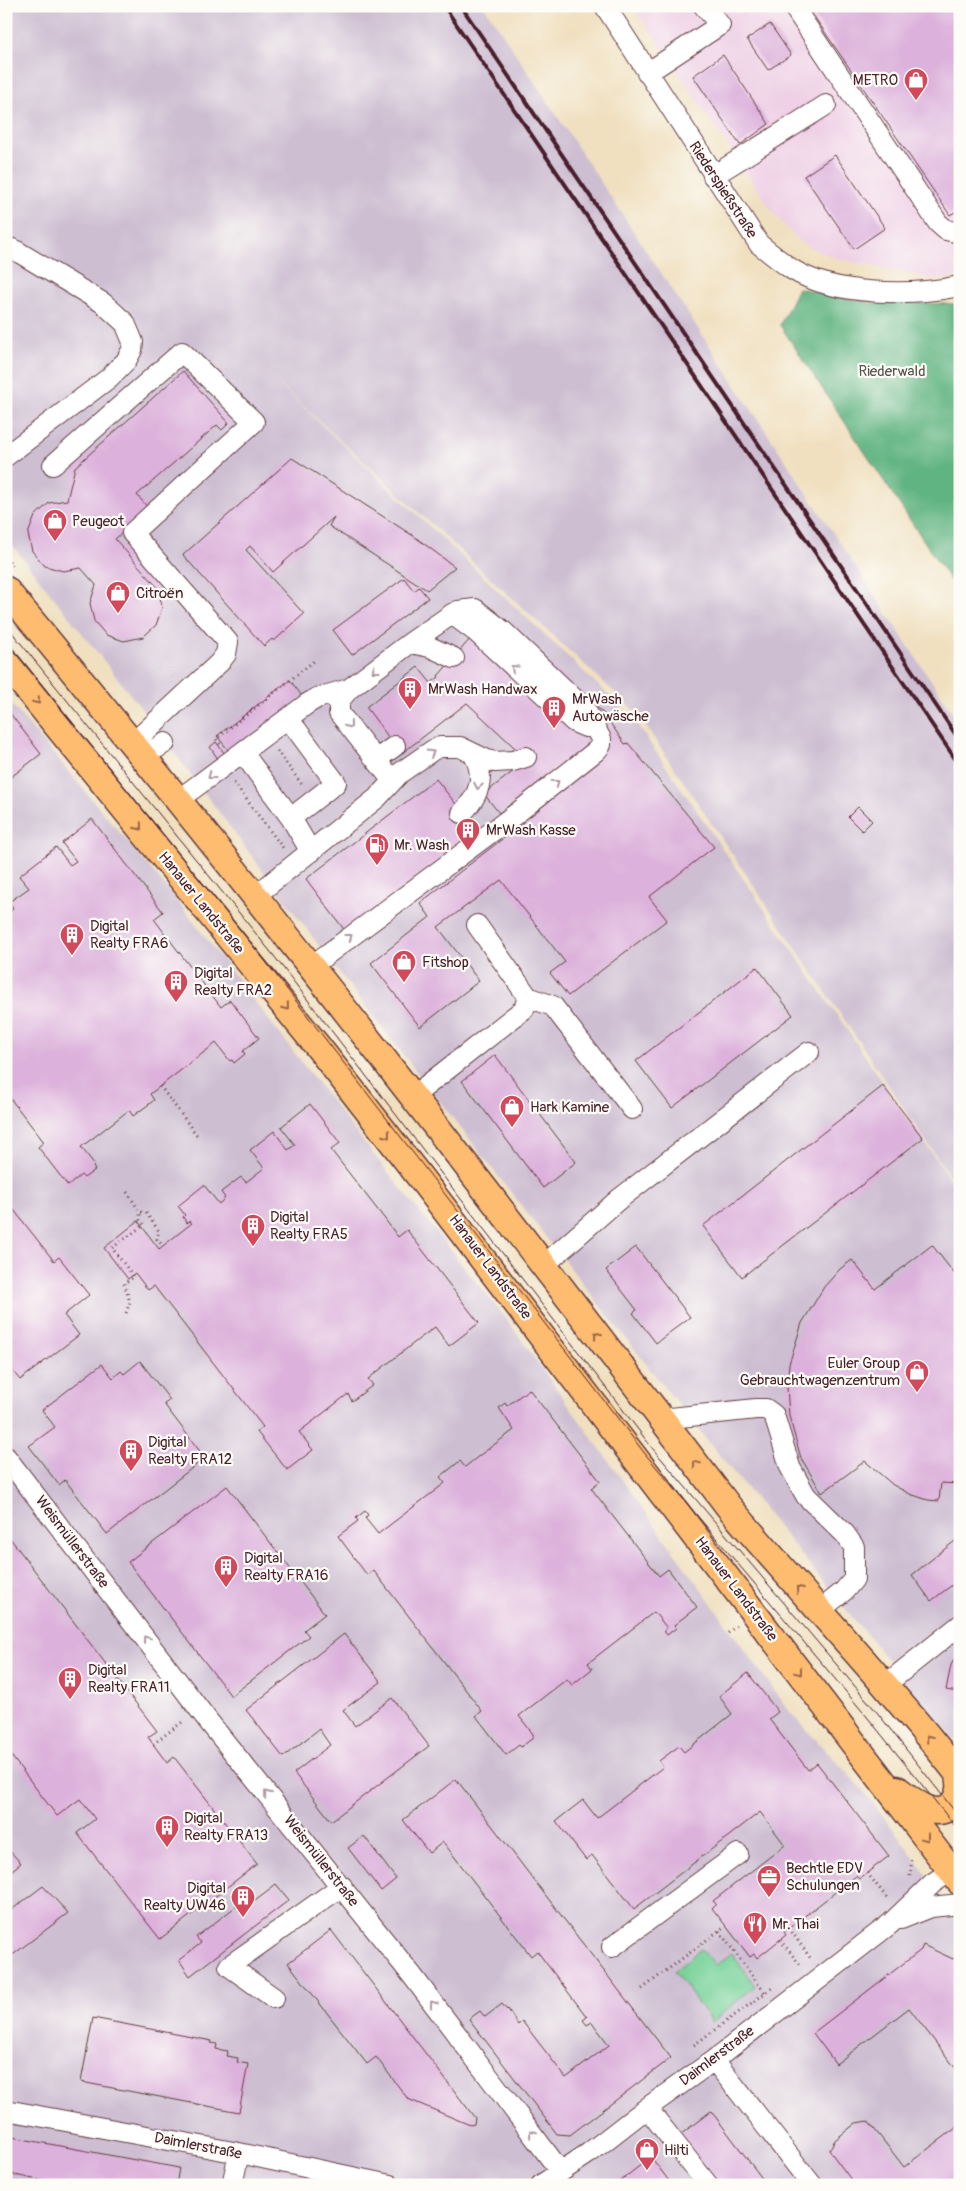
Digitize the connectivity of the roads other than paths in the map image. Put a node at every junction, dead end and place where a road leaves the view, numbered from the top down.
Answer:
1 (605, 6) edge
2 (704, 6) edge
3 (793, 6) edge
4 (647, 72) junction
5 (826, 105) dead end
6 (713, 176) junction
7 (960, 233) edge
8 (6, 246) edge
9 (960, 286) edge
10 (6, 456) edge
11 (53, 465) dead end
12 (6, 590) edge
13 (410, 643) junction
14 (454, 658) dead end
15 (6, 663) edge
16 (349, 689) junction
17 (288, 718) junction
18 (395, 746) dead end
19 (147, 747) junction
20 (243, 753) junction
21 (474, 755) junction
22 (526, 757) dead end
23 (376, 759) junction
24 (392, 780) junction
25 (178, 800) junction
26 (462, 813) dead end
27 (291, 818) junction
28 (311, 852) junction
29 (254, 896) junction
30 (477, 925) dead end
31 (310, 967) junction
32 (528, 997) junction
33 (809, 1052) dead end
34 (412, 1097) junction
35 (632, 1109) dead end
36 (543, 1266) junction
37 (661, 1419) junction
38 (6, 1457) edge
39 (819, 1611) junction
40 (960, 1625) edge
41 (885, 1685) junction
42 (875, 1771) junction
43 (958, 1774) edge
44 (738, 1854) dead end
45 (957, 1874) edge
46 (342, 1886) junction
47 (960, 1904) edge
48 (890, 1924) junction
49 (612, 1948) dead end
50 (274, 1998) dead end
51 (714, 2060) junction
52 (647, 2108) junction
53 (6, 2110) edge
54 (239, 2153) junction
55 (561, 2172) junction
56 (331, 2179) edge
57 (232, 2185) edge
58 (390, 2185) edge
59 (542, 2185) edge
60 (708, 2185) edge
61 (812, 2185) edge

1 - 4 street, Riederspießstraße
2 - 4 street
3 - 7 street
4 - 6 street, Riederspießstraße
5 - 6 street
6 - 9 street, Riederspießstraße
8 - 10 street
11 - 19 street
12 - 19 main road
13 - 14 street
13 -> 16 street
31 -> 13 street
15 -> 42 main road, Hanauer Landstraße
16 - 17 street
16 -> 23 street
17 - 20 street
17 - 27 street
18 - 23 street
19 - 25 main road
20 -> 25 street
20 - 27 street
21 - 22 street
24 -> 21 street
21 -> 26 street
23 - 24 street
24 - 28 street
25 - 29 main road
27 - 28 street
28 - 29 street
29 - 31 main road
30 - 32 street
31 - 34 main road
32 - 34 street
32 - 35 street
33 - 36 street
34 - 36 main road
37 -> 36 main road
39 -> 37 main road
37 - 39 street
46 -> 38 street, Weismüllerstraße
39 - 41 main road
40 - 41 street
43 -> 41 main road
42 - 43 main road
42 -> 45 main road, Hanauer Landstraße
44 - 49 street
45 - 48 street, Daimlerstraße
46 - 50 street
55 -> 46 street, Weismüllerstraße
47 - 48 street, Daimlerstraße
48 - 51 street, Daimlerstraße
51 - 52 street, Daimlerstraße
51 - 61 street
52 - 55 street, Daimlerstraße
52 - 60 street
53 - 54 street, Daimlerstraße
54 - 56 street, Daimlerstraße
54 - 57 street
55 - 59 street, Daimlerstraße
56 - 58 street, Daimlerstraße

